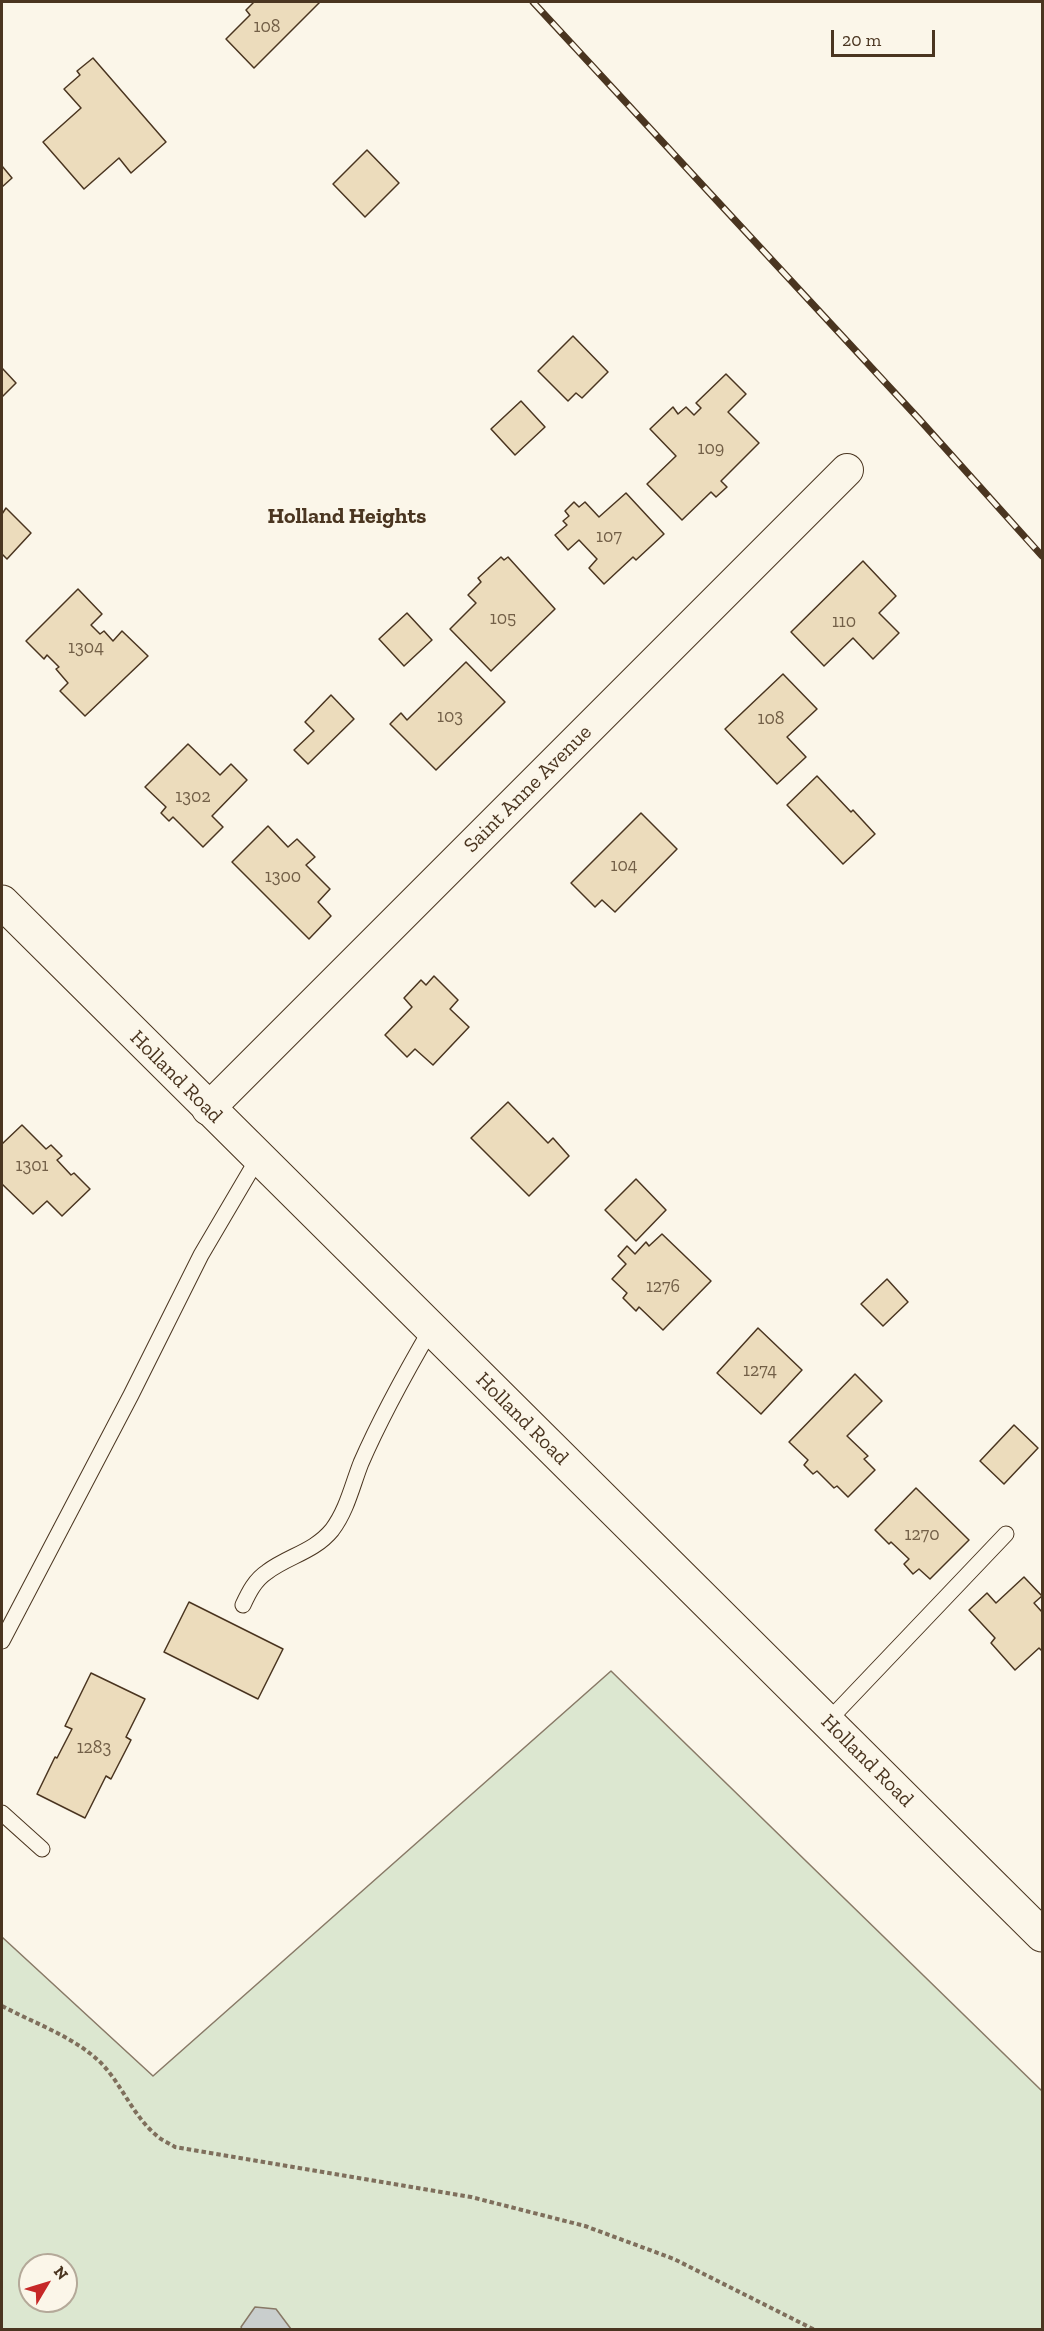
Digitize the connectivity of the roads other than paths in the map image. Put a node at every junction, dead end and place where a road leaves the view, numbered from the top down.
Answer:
1 (847, 470) dead end
2 (2, 902) edge
3 (208, 1109) junction
4 (258, 1158) junction
5 (430, 1329) junction
6 (1006, 1534) dead end
7 (243, 1605) dead end
8 (2, 1641) edge
9 (827, 1722) junction
10 (2, 1813) edge
11 (42, 1849) dead end
12 (1042, 1933) edge

1 - 3 street, Saint Anne Avenue
2 - 3 main road, Holland Road
3 - 4 main road, Holland Road
4 - 5 main road, Holland Road
4 - 8 lane
5 - 7 lane
5 - 9 main road, Holland Road
6 - 9 lane
9 - 12 main road, Holland Road
10 - 11 lane

